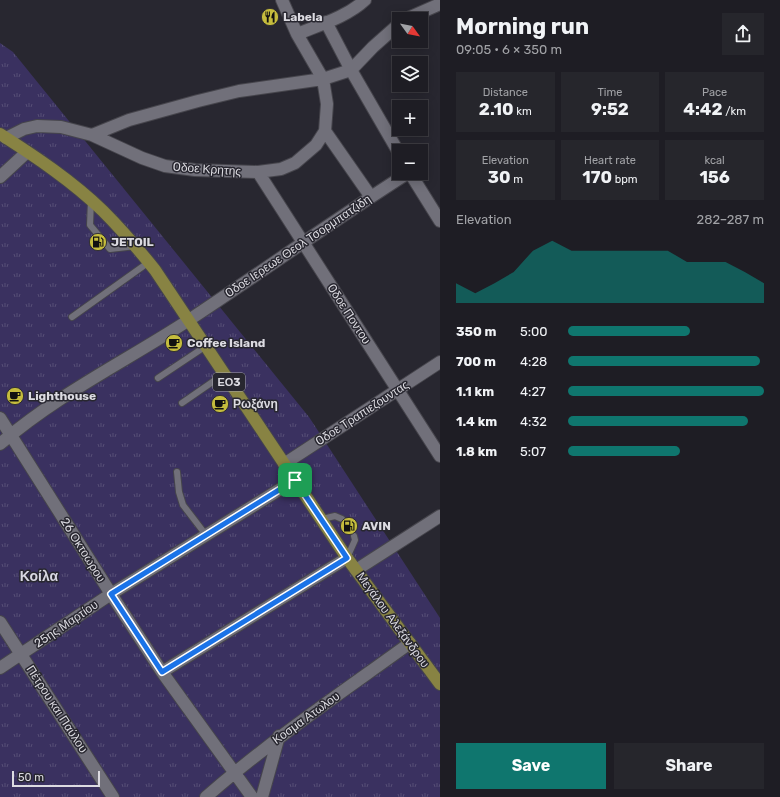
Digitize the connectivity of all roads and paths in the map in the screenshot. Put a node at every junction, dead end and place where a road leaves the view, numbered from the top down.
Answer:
1 (282, 0) edge
2 (365, 0) edge
3 (440, 4) edge
4 (422, 12) edge
5 (326, 22) junction
6 (392, 30) edge
7 (296, 34) junction
8 (351, 70) junction
9 (323, 79) junction
10 (325, 131) junction
11 (92, 135) junction
12 (3, 136) edge
13 (394, 144) edge
14 (27, 152) junction
15 (258, 172) junction
16 (0, 177) edge
17 (398, 180) edge
18 (414, 180) edge
19 (371, 197) junction
20 (91, 200) junction
21 (440, 221) edge
22 (302, 242) junction
23 (136, 246) junction
24 (149, 262) junction
25 (72, 317) dead end
26 (188, 320) junction
27 (206, 346) junction
28 (440, 362) edge
29 (224, 374) junction
30 (158, 378) dead end
31 (397, 390) junction
32 (182, 403) dead end
33 (0, 418) edge
34 (10, 435) junction
35 (0, 444) edge
36 (440, 456) edge
37 (284, 464) junction
38 (177, 472) dead end
39 (295, 480) junction
40 (440, 516) edge
41 (322, 519) junction
42 (342, 519) dead end
43 (206, 535) junction
44 (354, 536) dead end
45 (347, 558) junction
46 (356, 570) junction
47 (111, 594) junction
48 (0, 622) edge
49 (410, 643) junction
50 (21, 654) junction
51 (0, 668) edge
52 (162, 672) junction
53 (440, 684) edge
54 (280, 736) junction
55 (234, 773) junction
56 (113, 797) edge
57 (206, 797) edge
58 (252, 797) edge
59 (262, 797) edge

1 - 7 street
2 - 5 street
3 - 4 street
5 - 7 street
5 - 8 street
6 - 8 street
7 - 9 street
8 - 9 street
8 - 13 street
9 - 10 street
9 - 11 street
10 - 15 street, Oδοε Κρητης
10 - 19 street
11 - 12 street, Oδοε Κρητης
11 - 15 street, Oδοε Κρητης
12 - 14 main road, Μεγάλου Αλεξάνδρου / ΕΟ3
14 - 16 street
14 - 20 main road, Μεγάλου Αλεξάνδρου / ΕΟ3
15 - 22 street, Oδοε Ποντου
17 - 19 street, Oδοε Ιερεωε Θεολ Τσορμπατζιδη
18 - 21 street
19 - 22 street, Oδοε Ιερεωε Θεολ Τσορμπατζιδη
20 - 23 main road, Μεγάλου Αλεξάνδρου / ΕΟ3
20 - 23 lane
22 - 26 street, Oδοε Ιερεωε Θεολ Τσορμπατζιδη
22 - 31 street, Oδοε Ποντου
23 - 24 main road, Μεγάλου Αλεξάνδρου / ΕΟ3
24 - 25 lane
24 - 26 main road, Μεγάλου Αλεξάνδρου / ΕΟ3
26 - 27 main road, Μεγάλου Αλεξάνδρου / ΕΟ3
26 - 34 street, Oδοε Ιερεωε Θεολ Τσορμπατζιδη
27 - 29 main road, Μεγάλου Αλεξάνδρου / ΕΟ3
27 - 30 lane
28 - 31 street, Oδοε Τραπιεζουντας
29 - 32 lane
29 - 37 main road, Μεγάλου Αλεξάνδρου / ΕΟ3
31 - 36 street, Oδοε Ποντου
31 - 37 street, Oδοε Τραπιεζουντας
33 - 34 street, 26 Οκτοωρου
34 - 35 street, Oδοε Ιερεωε Θεολ Τσορμπατζιδη
34 - 47 street, 26 Οκτοωρου
37 - 39 main road, Μεγάλου Αλεξάνδρου / ΕΟ3
38 - 43 lane
39 - 41 main road, Μεγάλου Αλεξάνδρου / ΕΟ3
39 - 43 street, 25ης Μαρτίου
40 - 46 street
41 - 42 lane
41 - 45 main road, Μεγάλου Αλεξάνδρου / ΕΟ3
43 - 47 street, 25ης Μαρτίου
44 - 45 lane
45 - 46 main road, Μεγάλου Αλεξάνδρου / ΕΟ3
45 - 52 street
46 - 49 main road, Μεγάλου Αλεξάνδρου / ΕΟ3
47 - 50 street, 25ης Μαρτίου
47 - 52 street, 26 Οκτοωρου
48 - 50 street, Πέτρου και Παύλου
49 - 53 main road, Μεγάλου Αλεξάνδρου / ΕΟ3
49 - 54 street, Κοσμα Ατωλου
50 - 51 street, 25ης Μαρτίου
50 - 56 street, Πέτρου και Παύλου
52 - 55 street, 26 Οκτοωρου
54 - 55 street, Κοσμα Ατωλου
54 - 59 street
55 - 57 street, Κοσμα Ατωλου
55 - 58 street, 26 Οκτοωρου

